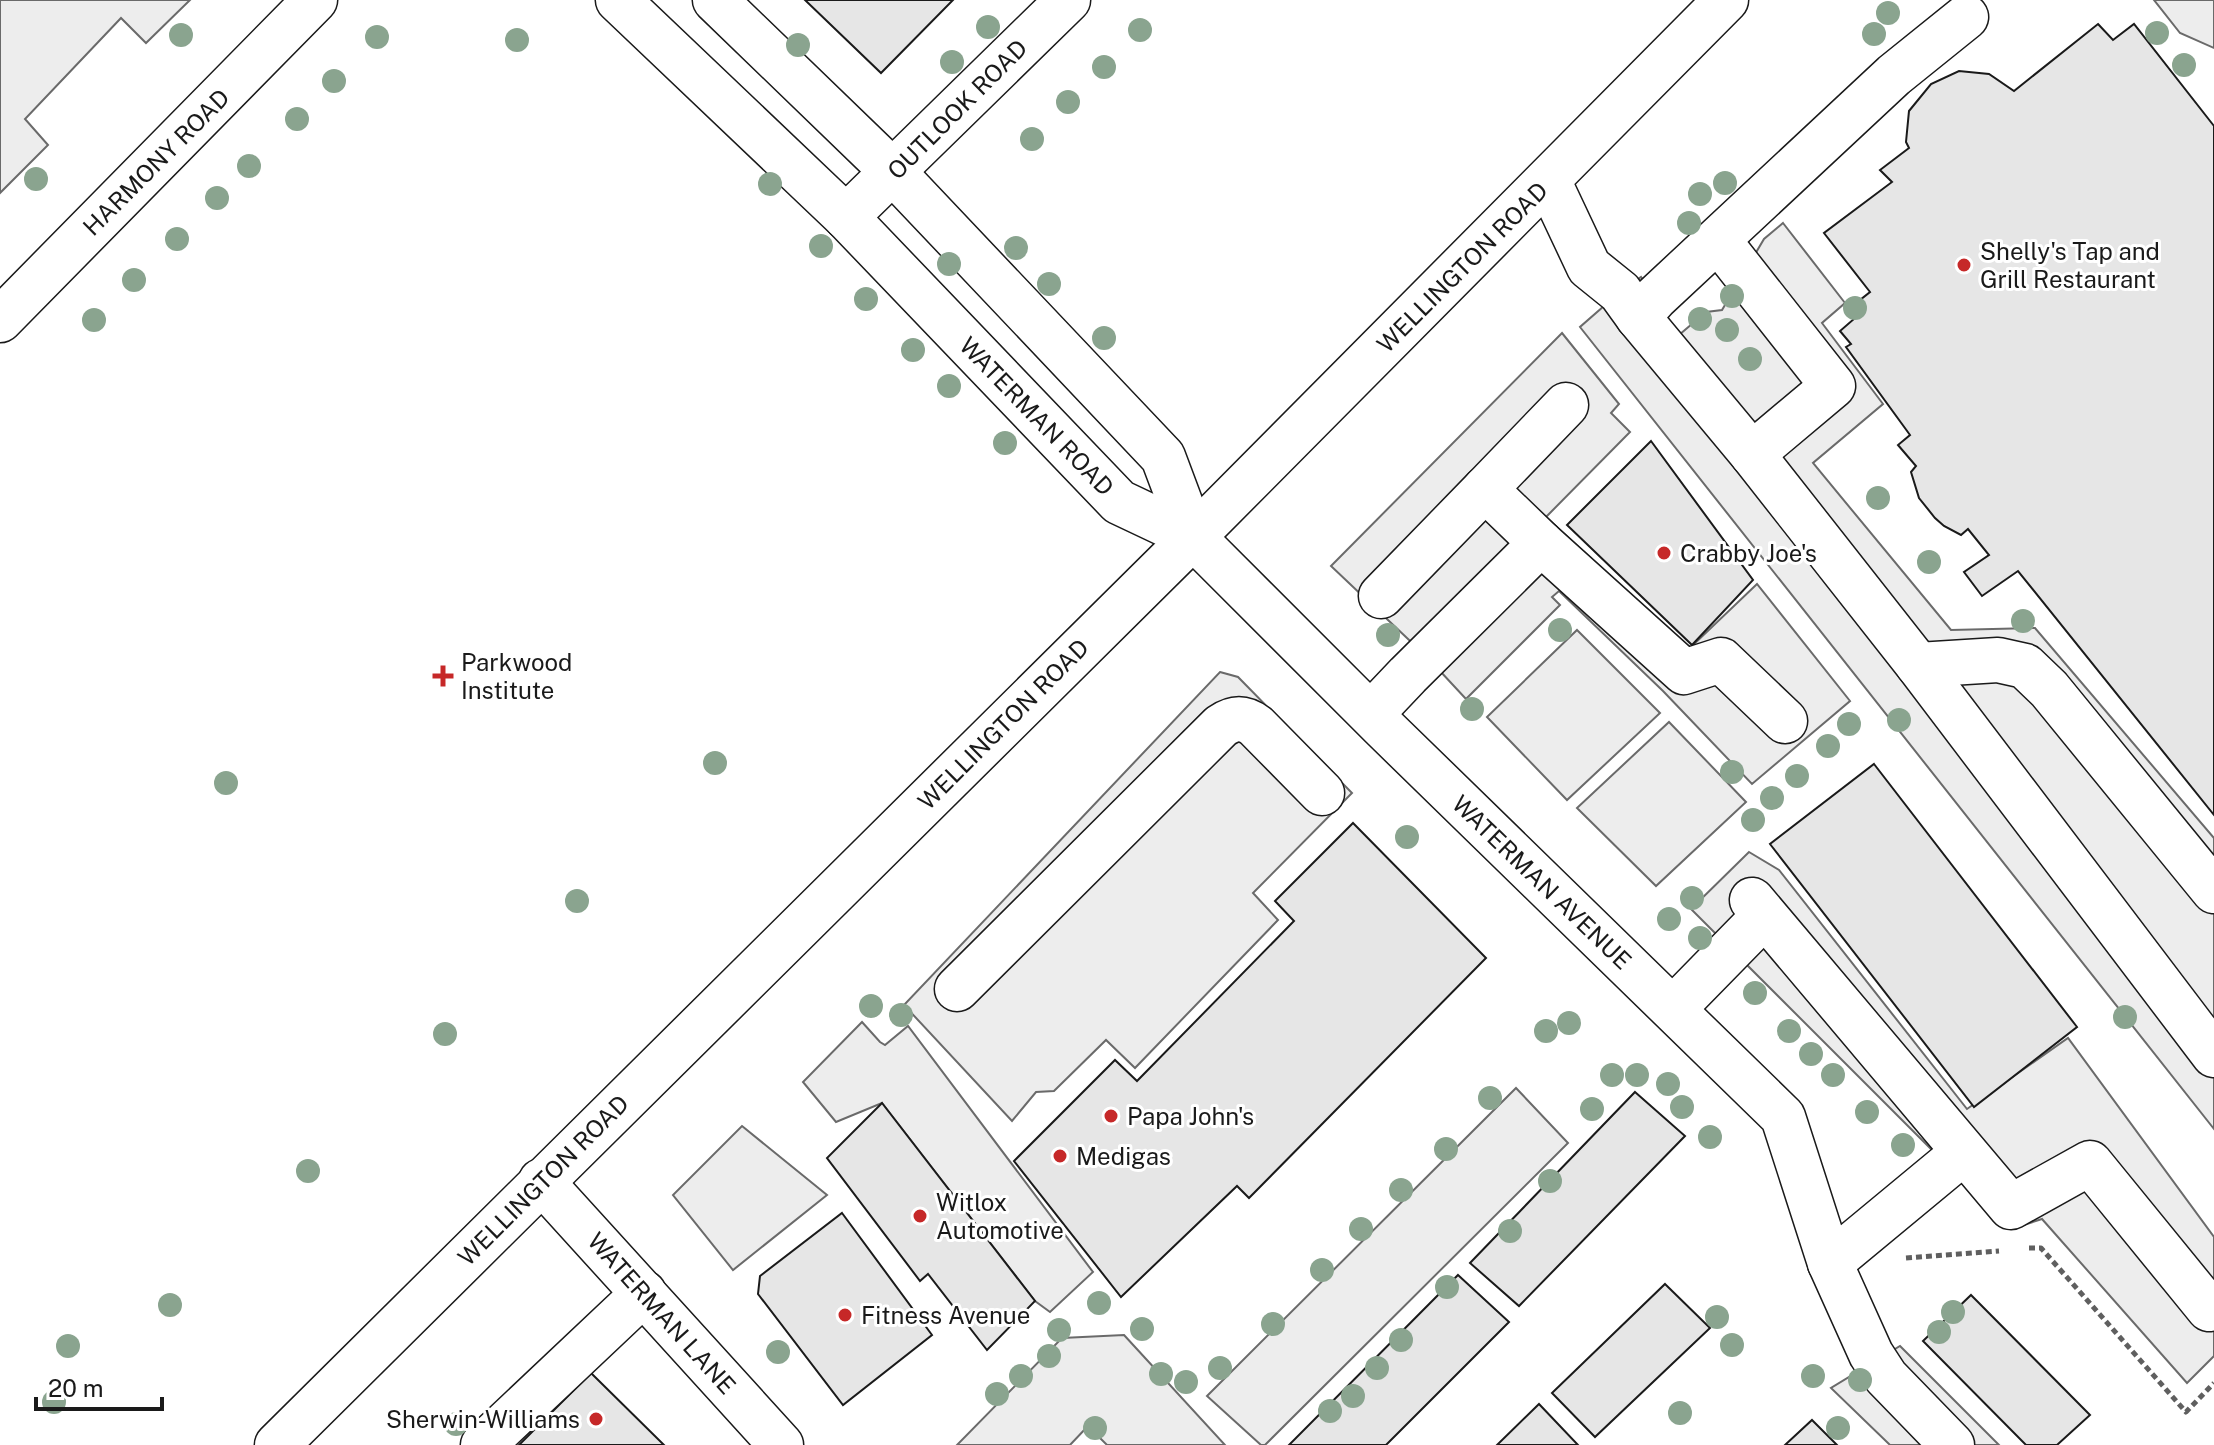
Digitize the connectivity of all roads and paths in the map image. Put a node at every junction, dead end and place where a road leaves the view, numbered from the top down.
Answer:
1 (618, 0) edge
2 (715, 0) edge
3 (1068, 0) edge
4 (1726, 0) edge
5 (315, 1) edge
6 (1966, 17) dead end
7 (893, 172) junction
8 (1548, 180) junction
9 (846, 217) junction
10 (1718, 240) junction
11 (1638, 317) junction
12 (0, 320) edge
13 (1566, 405) dead end
14 (1752, 454) junction
15 (1485, 489) junction
16 (1193, 537) junction
17 (1541, 543) junction
18 (1381, 596) dead end
19 (1918, 665) junction
20 (1371, 714) junction
21 (1785, 721) dead end
22 (1322, 793) dead end
23 (2214, 891) edge
24 (957, 989) dead end
25 (1673, 1009) junction
26 (2214, 1055) edge
27 (1964, 1152) junction
28 (541, 1181) junction
29 (2026, 1249) dead end
30 (2011, 1250) dead end
31 (1905, 1258) dead end
32 (1830, 1263) junction
33 (644, 1293) junction
34 (2209, 1309) dead end
35 (2214, 1383) edge
36 (277, 1445) edge
37 (483, 1445) edge
38 (781, 1445) edge
39 (1952, 1445) edge

1 - 9 main road, WATERMAN ROAD
2 - 7 main road
3 - 7 main road, OUTLOOK ROAD
4 - 8 main road, WELLINGTON ROAD
5 - 12 main road, HARMONY ROAD
6 - 10 main road
7 - 9 main road, OUTLOOK ROAD
7 - 16 main road
8 - 11 main road
8 - 16 main road, WELLINGTON ROAD
9 - 16 main road, WATERMAN ROAD
10 - 11 main road
10 - 14 main road
11 - 14 main road
13 - 15 main road
14 - 19 main road
15 - 17 main road
15 - 18 main road
16 - 20 main road, WATERMAN AVENUE
16 - 28 main road, WELLINGTON ROAD
17 - 20 main road
17 - 21 main road
19 - 23 main road
19 - 26 main road
20 - 25 main road, WATERMAN AVENUE
22 - 24 main road
25 - 27 main road
25 - 32 main road, WATERMAN AVENUE
27 - 32 main road
27 - 34 main road
28 - 33 main road, WATERMAN LANE
28 - 36 main road, WELLINGTON ROAD
29 - 35 path
30 - 31 path
32 - 39 main road, WATERMAN AVENUE
33 - 37 main road
33 - 38 main road, WATERMAN LANE

